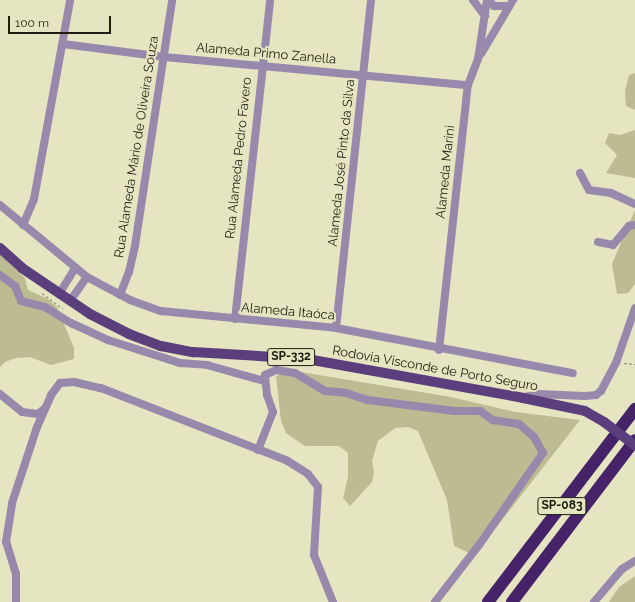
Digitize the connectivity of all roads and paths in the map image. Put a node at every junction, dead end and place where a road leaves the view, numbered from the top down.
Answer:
1 (70, 0) edge
2 (172, 0) edge
3 (270, 0) edge
4 (371, 0) edge
5 (473, 0) edge
6 (488, 0) edge
7 (511, 3) edge
8 (485, 16) junction
9 (63, 44) junction
10 (164, 56) junction
11 (478, 59) junction
12 (261, 65) junction
13 (364, 74) junction
14 (468, 85) junction
15 (580, 173) dead end
16 (635, 204) edge
17 (0, 205) edge
18 (23, 225) junction
19 (635, 225) edge
20 (598, 242) dead end
21 (0, 248) edge
22 (75, 268) junction
23 (0, 275) edge
24 (87, 277) junction
25 (59, 294) junction
26 (120, 295) junction
27 (70, 301) junction
28 (635, 308) edge
29 (235, 319) junction
30 (336, 328) junction
31 (439, 350) junction
32 (616, 363) junction
33 (635, 364) edge
34 (573, 373) dead end
35 (264, 382) junction
36 (0, 394) edge
37 (523, 398) junction
38 (45, 409) junction
39 (635, 409) edge
40 (635, 440) edge
41 (635, 445) edge
42 (258, 450) junction
43 (635, 561) edge
44 (16, 602) edge
45 (333, 602) edge
46 (435, 602) edge
47 (488, 602) edge
48 (512, 602) edge
49 (594, 602) edge

1 - 9 street
2 - 10 street, Rua Alameda Mário de Oliveira Souza
3 - 12 street, Rua Alameda Pedro Favero
4 - 13 street, Alameda José Pinto da Silva
5 - 8 street
6 - 7 street
6 - 8 street, Alameda Marini
7 - 11 street
8 - 11 street, Alameda Marini
9 - 10 street, Alameda Primo Zanella
9 - 18 street
10 - 12 street, Alameda Primo Zanella
10 - 26 street, Rua Alameda Mário de Oliveira Souza
11 - 14 street, Alameda Marini
12 - 13 street, Alameda Primo Zanella
12 - 29 street, Rua Alameda Pedro Favero
13 - 14 street, Alameda Primo Zanella
13 - 30 street, Alameda José Pinto da Silva
14 - 31 street, Alameda Marini
15 - 16 street
17 - 18 street, Alameda Itaóca
18 - 22 street, Alameda Itaóca
19 - 20 street
21 - 25 main road, Rodovia Visconde de Porto Seguro / SP-332
22 - 24 street, Alameda Itaóca
22 - 25 street
23 - 35 street
24 - 26 street, Alameda Itaóca
24 - 27 street
25 - 27 main road, Rodovia Visconde de Porto Seguro / SP-332
26 - 29 street, Alameda Itaóca
27 - 37 main road, Rodovia Visconde de Porto Seguro / SP-332
28 - 32 street
29 - 30 street, Alameda Itaóca
30 - 31 street, Alameda Itaóca
31 - 34 street, Alameda Itaóca
32 - 33 path
32 - 37 street
35 - 42 street
35 - 46 street
36 - 38 street
37 - 41 main road, Rodovia Visconde de Porto Seguro / SP-332, bridge
38 - 42 street
38 - 44 street
39 - 47 highway, SP-083
40 - 48 highway, SP-083
42 - 45 street
43 - 49 street

